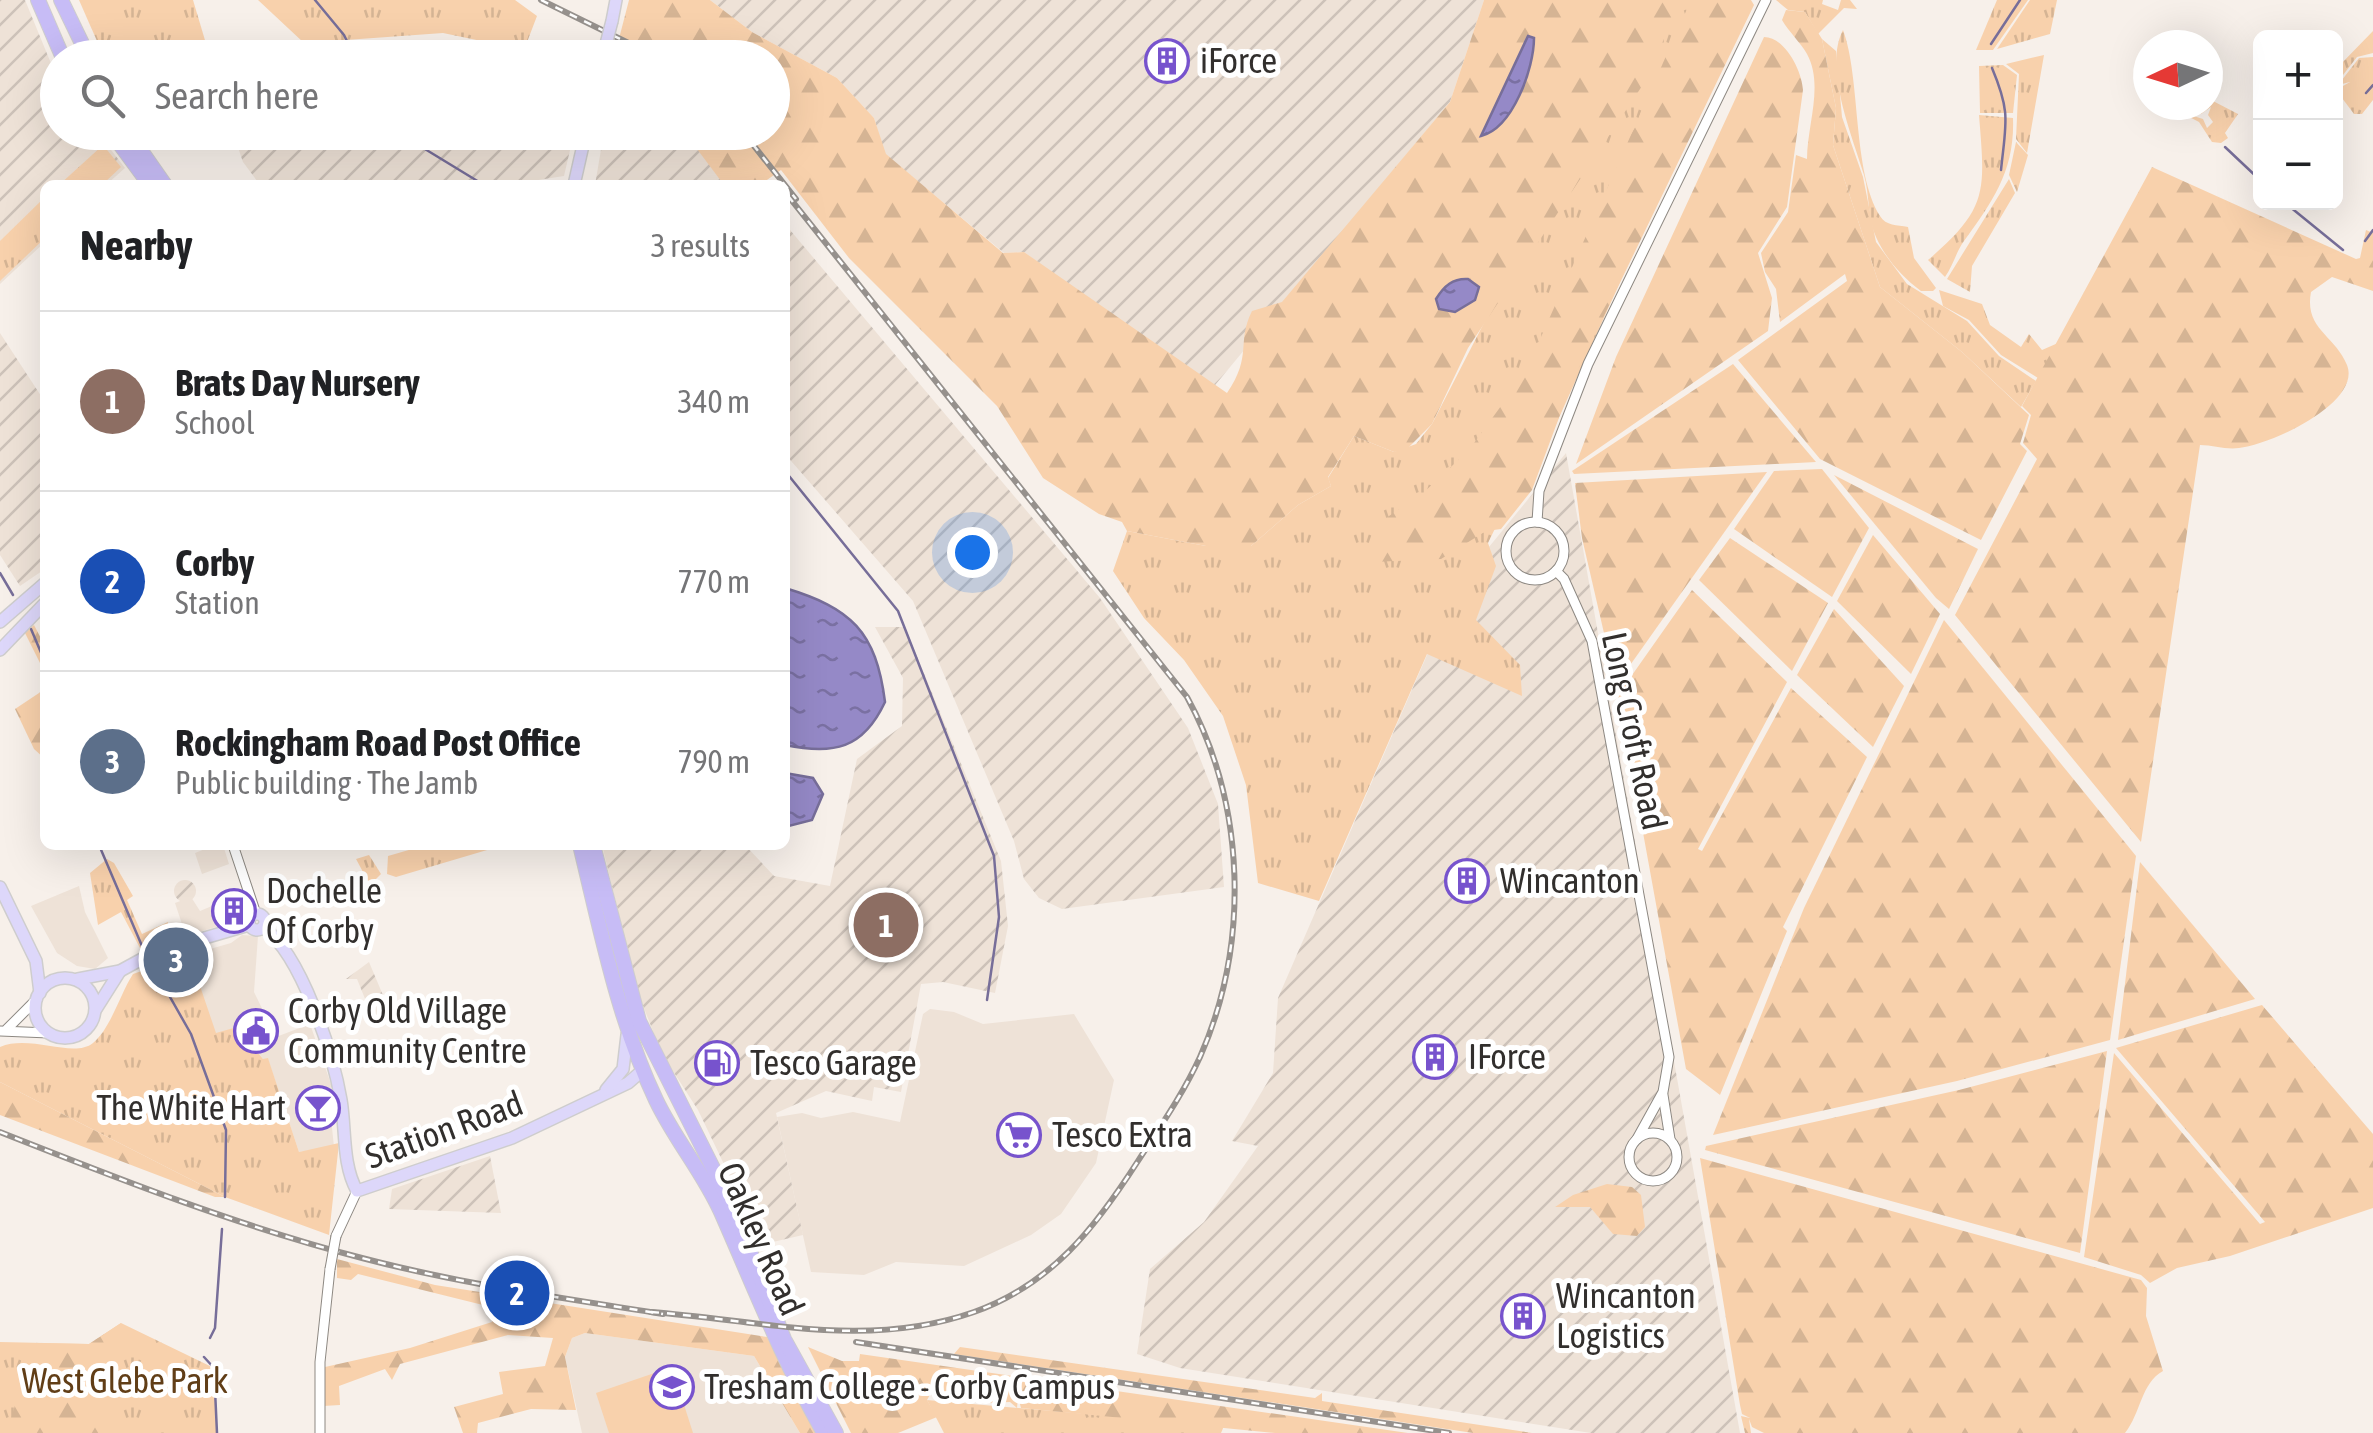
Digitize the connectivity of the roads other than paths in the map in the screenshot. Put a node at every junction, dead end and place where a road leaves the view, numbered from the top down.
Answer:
1 (38, 0) edge
2 (61, 0) edge
3 (616, 0) edge
4 (1766, 0) edge
5 (55, 40) edge
6 (80, 40) edge
7 (608, 40) edge
8 (129, 150) edge
9 (132, 150) edge
10 (582, 150) edge
11 (147, 180) edge
12 (160, 180) edge
13 (575, 180) edge
14 (1537, 522) junction
15 (1556, 571) junction
16 (40, 587) edge
17 (40, 609) edge
18 (0, 622) edge
19 (0, 650) edge
20 (234, 850) edge
21 (581, 850) edge
22 (594, 850) edge
23 (0, 887) edge
24 (252, 920) junction
25 (36, 961) junction
26 (120, 971) junction
27 (68, 978) junction
28 (38, 996) junction
29 (95, 1011) junction
30 (633, 1024) junction
31 (4, 1030) edge
32 (49, 1033) junction
33 (643, 1070) junction
34 (628, 1084) junction
35 (653, 1092) junction
36 (1662, 1092) junction
37 (604, 1093) junction
38 (669, 1126) junction
39 (692, 1128) junction
40 (1638, 1138) junction
41 (1670, 1140) junction
42 (697, 1166) junction
43 (357, 1190) junction
44 (320, 1433) edge
45 (824, 1433) edge
46 (836, 1433) edge

1 - 5 highway
2 - 6 highway
3 - 7 main road, bridge
4 - 14 street
8 - 11 highway
9 - 12 highway
10 - 13 main road
14 - 15 street
14 - 15 street
15 - 36 street, Long Croft Road
16 - 18 main road
17 - 19 main road
20 - 24 street
21 - 30 highway
22 - 30 highway
23 - 25 main road
24 - 26 main road
24 - 43 main road
25 - 27 main road
25 - 28 main road
26 - 27 main road
26 - 29 main road
27 - 28 main road
27 - 29 main road
28 - 31 street
28 - 32 main road
29 - 32 main road
30 - 33 highway, Oakley Road
30 - 37 main road
30 - 39 highway, Oakley Road
31 - 32 street
33 - 34 main road, Station Road
33 - 35 highway, Oakley Road
34 - 35 main road
34 - 37 main road, Station Road
35 - 38 highway, Oakley Road
36 - 40 street, Long Croft Road
36 - 41 street
37 - 43 main road, Station Road
38 - 39 highway
38 - 42 highway, Oakley Road
39 - 42 highway
39 - 46 highway, Oakley Road
40 - 41 street
40 - 41 street
42 - 45 highway, Oakley Road
43 - 44 street, bridge

